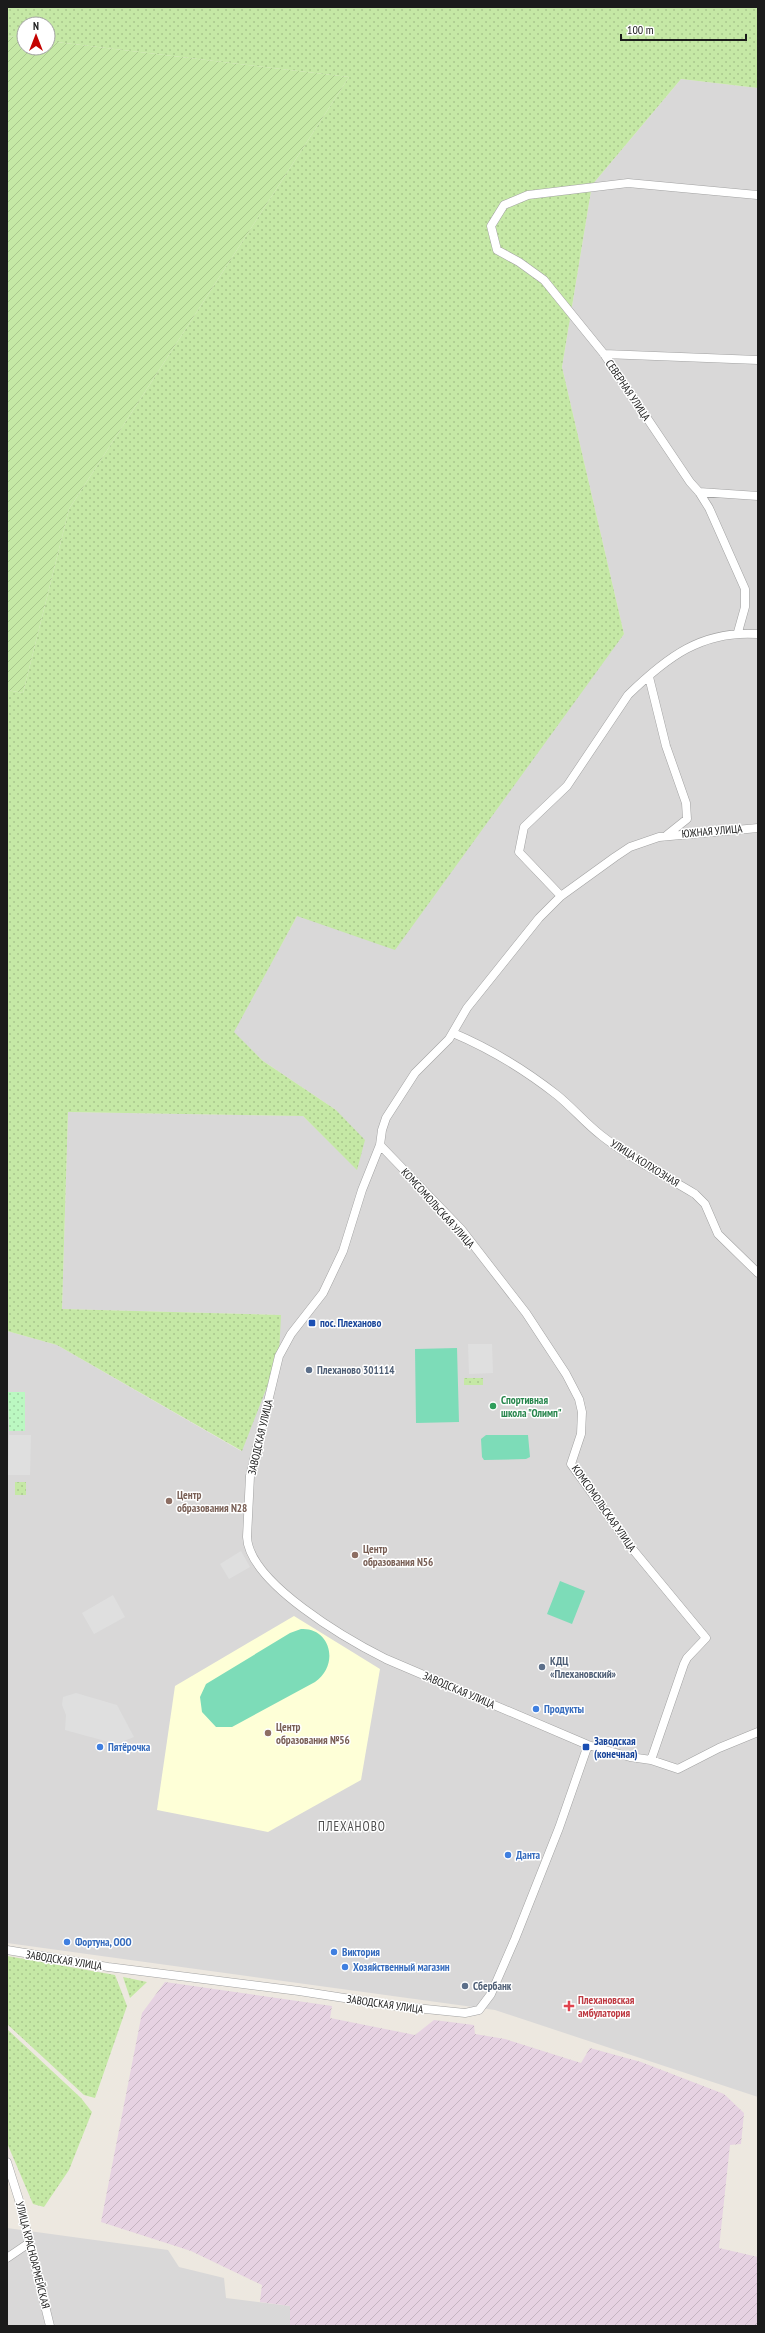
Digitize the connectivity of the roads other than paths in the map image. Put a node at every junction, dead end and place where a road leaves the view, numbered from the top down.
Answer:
1 (757, 195) edge
2 (604, 354) junction
3 (758, 360) edge
4 (699, 492) junction
5 (758, 496) edge
6 (738, 632) junction
7 (758, 634) edge
8 (649, 677) junction
9 (758, 828) edge
10 (663, 836) junction
11 (562, 896) junction
12 (453, 1033) junction
13 (380, 1145) junction
14 (758, 1273) edge
15 (758, 1732) edge
16 (588, 1745) junction
17 (651, 1760) junction
18 (7, 1950) edge
19 (7, 2162) edge
20 (29, 2244) junction
21 (7, 2258) edge
22 (50, 2326) edge

1 - 2 street
2 - 3 street, СЕВЕРНАЯ УЛИЦА
2 - 4 street, СЕВЕРНАЯ УЛИЦА
4 - 5 street
4 - 6 street, СЕВЕРНАЯ УЛИЦА
6 - 7 street
6 - 8 street
8 - 10 street
8 - 11 street
9 - 10 street, ЮЖНАЯ УЛИЦА
10 - 11 street, ЗАВОДСКАЯ УЛИЦА
11 - 12 street, ЗАВОДСКАЯ УЛИЦА
12 - 13 street, ЗАВОДСКАЯ УЛИЦА
12 - 14 street, УЛИЦА КОЛХОЗНАЯ
13 - 16 street, ЗАВОДСКАЯ УЛИЦА
13 - 17 street, КОМСОМОЛЬСКАЯ УЛИЦА
15 - 17 street, ЗАВОДСКАЯ УЛИЦА
16 - 17 street, ЗАВОДСКАЯ УЛИЦА
16 - 18 street, ЗАВОДСКАЯ УЛИЦА
19 - 20 street, УЛИЦА КРАСНОАРМЕЙСКАЯ
20 - 21 street
20 - 22 street, УЛИЦА КРАСНОАРМЕЙСКАЯ

